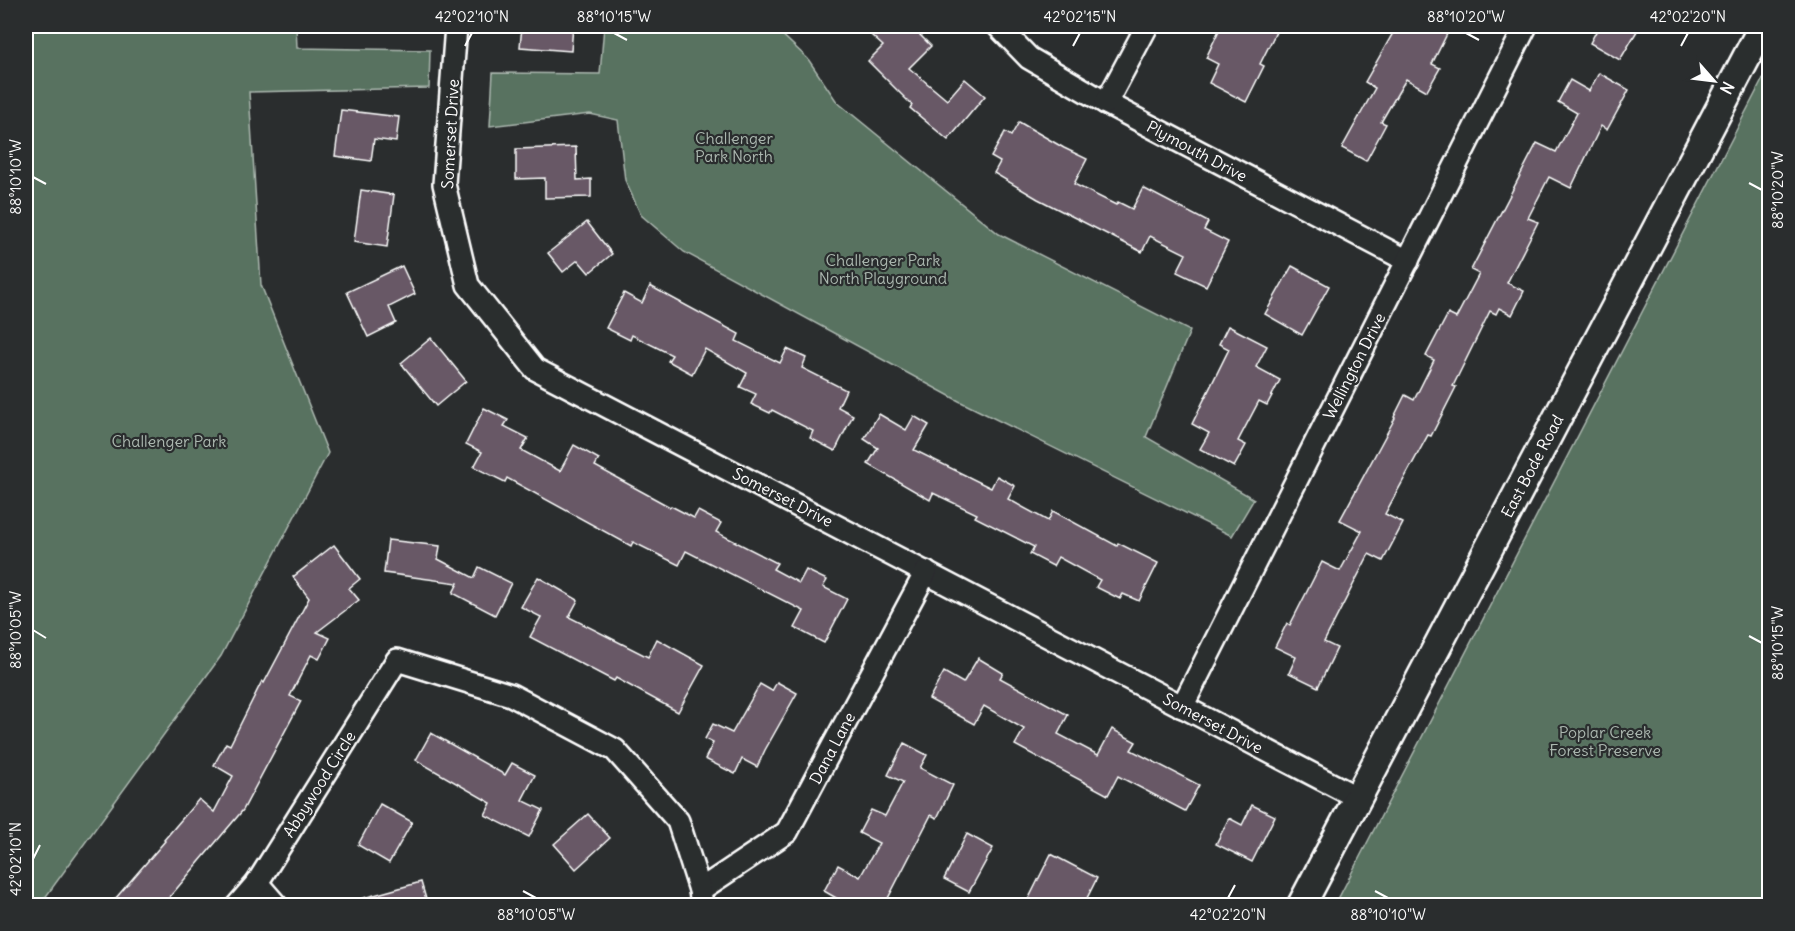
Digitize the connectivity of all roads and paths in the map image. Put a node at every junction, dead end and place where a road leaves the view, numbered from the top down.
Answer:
1 (456, 26) edge
2 (998, 26) edge
3 (1147, 26) edge
4 (1526, 26) edge
5 (1763, 26) edge
6 (1106, 103) junction
7 (1408, 261) junction
8 (926, 572) junction
9 (1182, 707) junction
10 (1358, 798) junction
11 (257, 884) junction
12 (701, 898) edge
13 (237, 906) edge
14 (277, 906) edge
15 (1301, 906) edge

1 - 8 street, Somerset Drive
2 - 6 street, Plymouth Drive
3 - 6 street
4 - 7 street, Wellington Drive
5 - 10 street, East Bode Road
6 - 7 street, Plymouth Drive
7 - 9 street, Wellington Drive
8 - 9 street, Somerset Drive
8 - 12 street, Dana Lane
9 - 10 street, Somerset Drive
10 - 15 street, East Bode Road
11 - 12 street, Abbywood Circle
11 - 13 street, Abbywood Circle
11 - 14 street

